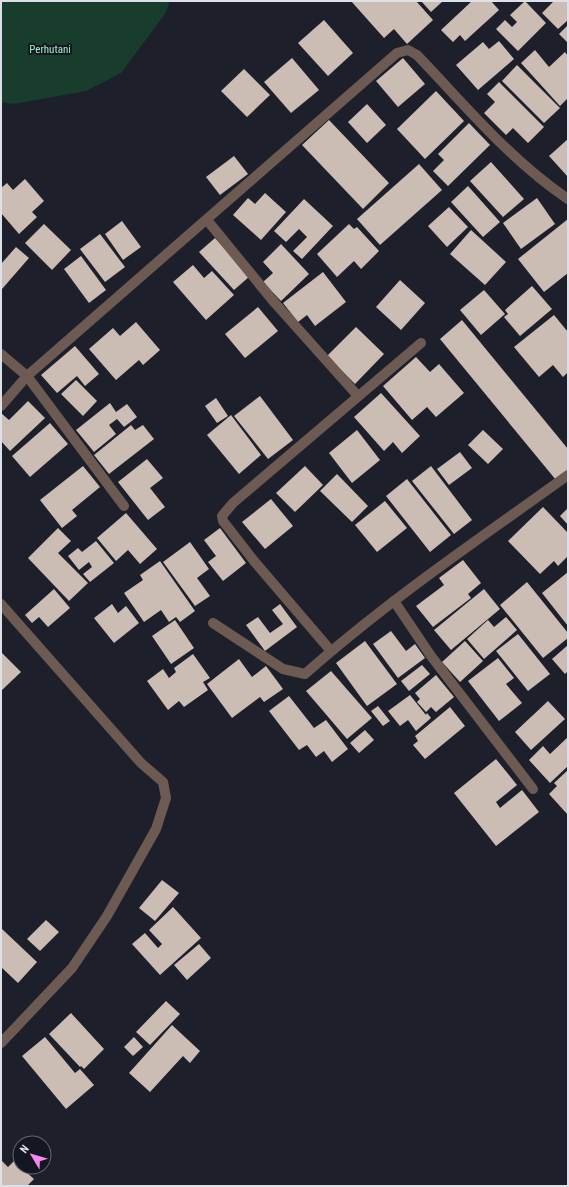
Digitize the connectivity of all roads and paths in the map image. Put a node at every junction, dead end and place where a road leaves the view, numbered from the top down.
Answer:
1 (568, 199) edge
2 (208, 220) junction
3 (421, 343) dead end
4 (1, 354) edge
5 (27, 376) junction
6 (358, 396) junction
7 (1, 406) edge
8 (568, 475) edge
9 (124, 506) dead end
10 (394, 601) junction
11 (1, 604) edge
12 (213, 623) dead end
13 (331, 651) junction
14 (533, 789) dead end
15 (1, 1043) edge

1 - 2 street
2 - 5 street
2 - 6 street
3 - 6 street
4 - 5 street
5 - 7 street
5 - 9 street
6 - 13 street
8 - 10 street
10 - 13 street
10 - 14 street
11 - 15 street
12 - 13 street

